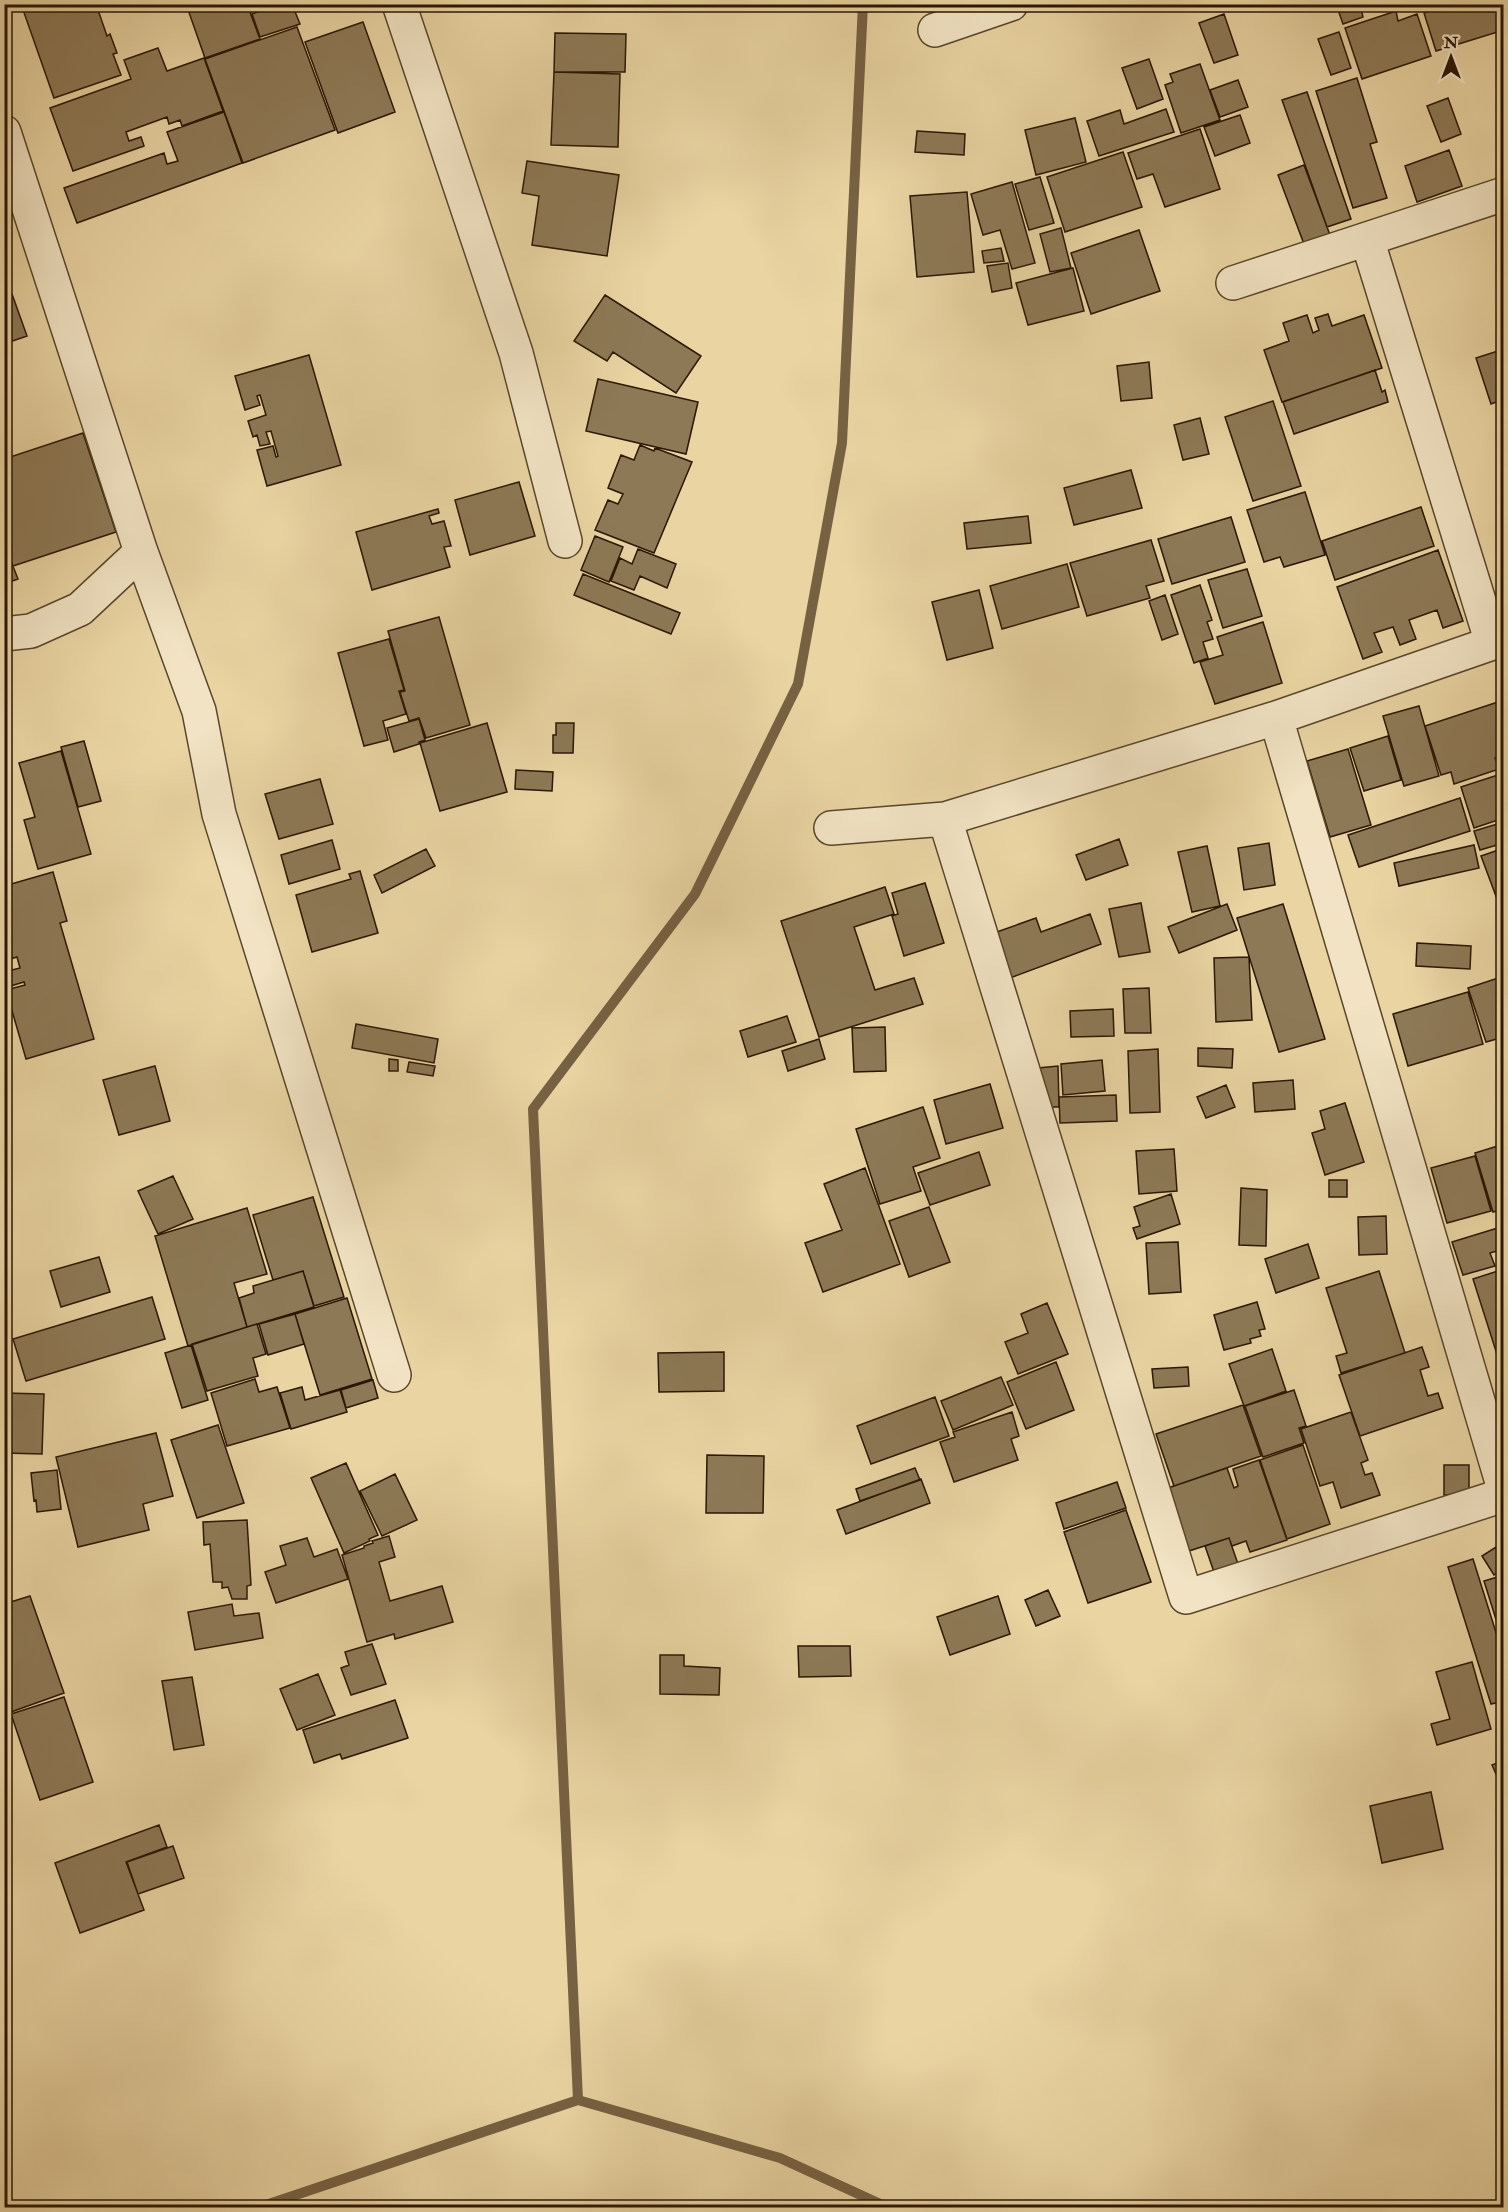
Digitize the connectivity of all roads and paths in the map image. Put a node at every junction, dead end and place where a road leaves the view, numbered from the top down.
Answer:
1 (399, 4) edge
2 (1011, 4) edge
3 (935, 30) dead end
4 (6, 143) edge
5 (1503, 194) edge
6 (1366, 239) junction
7 (1233, 283) dead end
8 (565, 541) dead end
9 (141, 552) junction
10 (4, 634) edge
11 (1498, 641) edge
12 (1276, 718) junction
13 (945, 819) junction
14 (831, 828) dead end
15 (394, 1375) dead end
16 (1503, 1489) edge
17 (1503, 1495) edge

1 - 8 street
2 - 3 street
4 - 9 street
5 - 6 street
6 - 7 street
6 - 11 street
9 - 10 street
9 - 15 street
11 - 12 street
12 - 13 street
12 - 16 street
13 - 14 street
13 - 17 street

